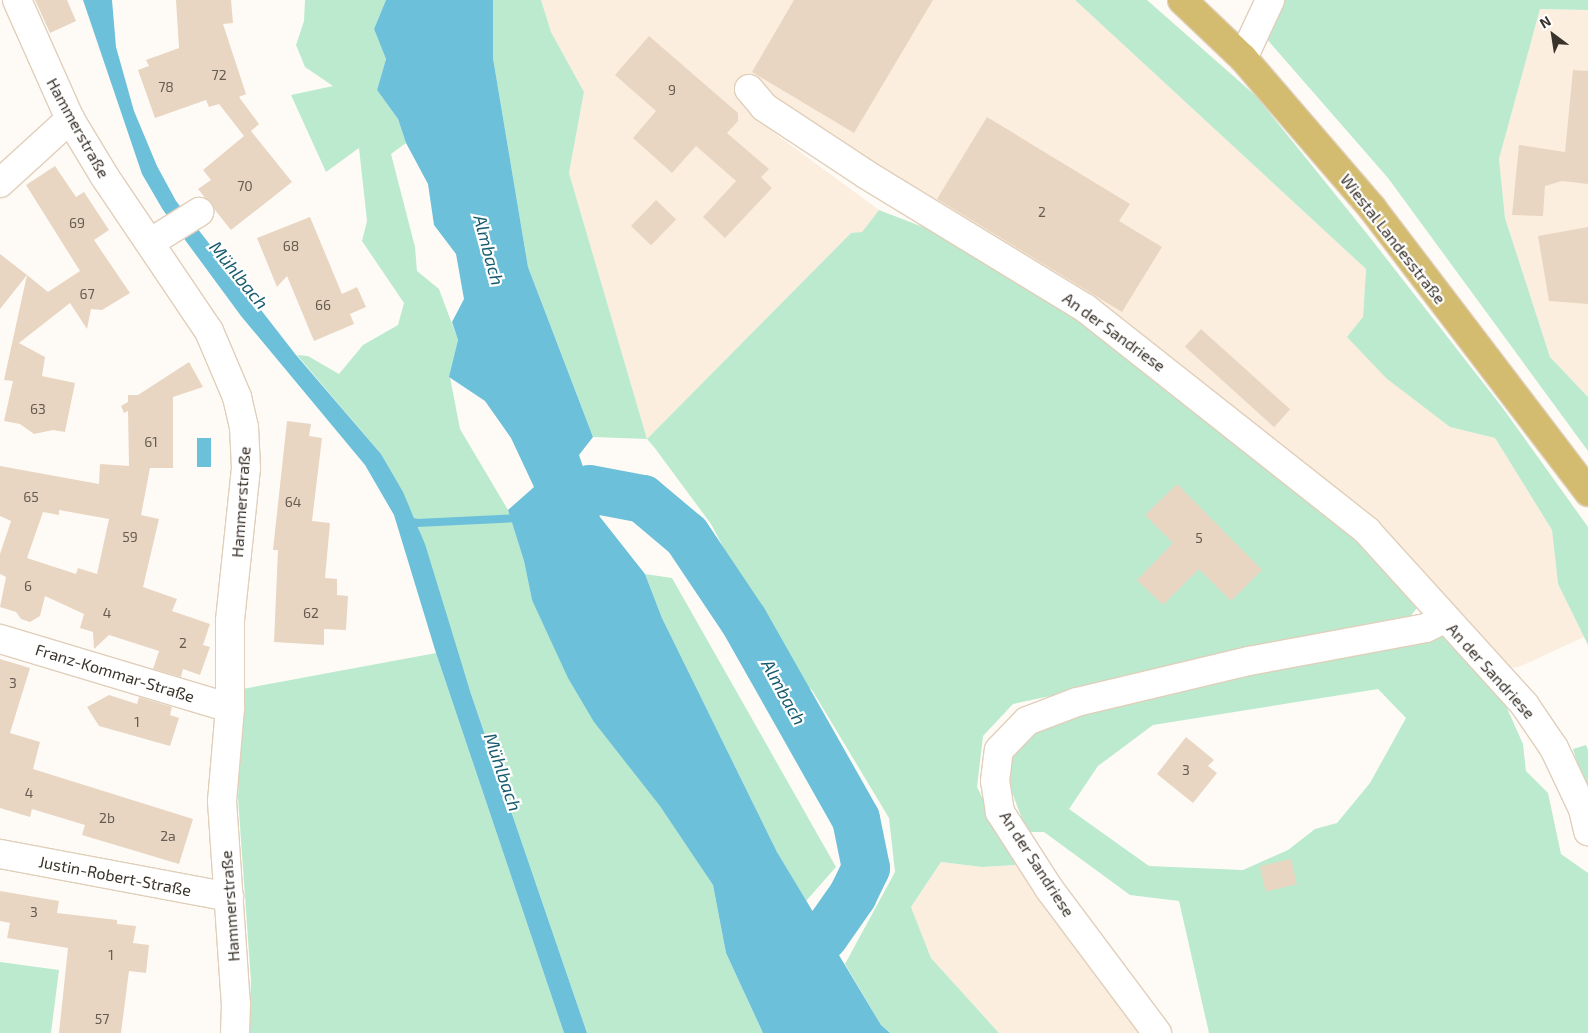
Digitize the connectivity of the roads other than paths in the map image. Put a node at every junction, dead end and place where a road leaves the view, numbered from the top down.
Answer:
1 (17, 0) edge
2 (1182, 0) edge
3 (1270, 0) edge
4 (1243, 58) junction
5 (749, 89) dead end
6 (70, 119) junction
7 (0, 183) edge
8 (195, 215) dead end
9 (156, 238) junction
10 (1588, 492) edge
11 (1444, 619) junction
12 (0, 638) edge
13 (230, 708) junction
14 (1588, 831) edge
15 (0, 854) edge
16 (229, 897) junction
17 (235, 1033) edge
18 (1157, 1033) edge

1 - 6 street, Hammerstraße
2 - 4 main road, Wiestal Landesstraße
3 - 4 street
4 - 10 main road, Wiestal Landesstraße
5 - 11 street, An der Sandriese
6 - 7 street
6 - 9 street, Hammerstraße
8 - 9 street
9 - 13 street, Hammerstraße
11 - 14 street, An der Sandriese
11 - 18 street, An der Sandriese
12 - 13 street, Franz-Kommar-Straße
13 - 16 street, Hammerstraße
15 - 16 street, Justin-Robert-Straße
16 - 17 street, Hammerstraße

